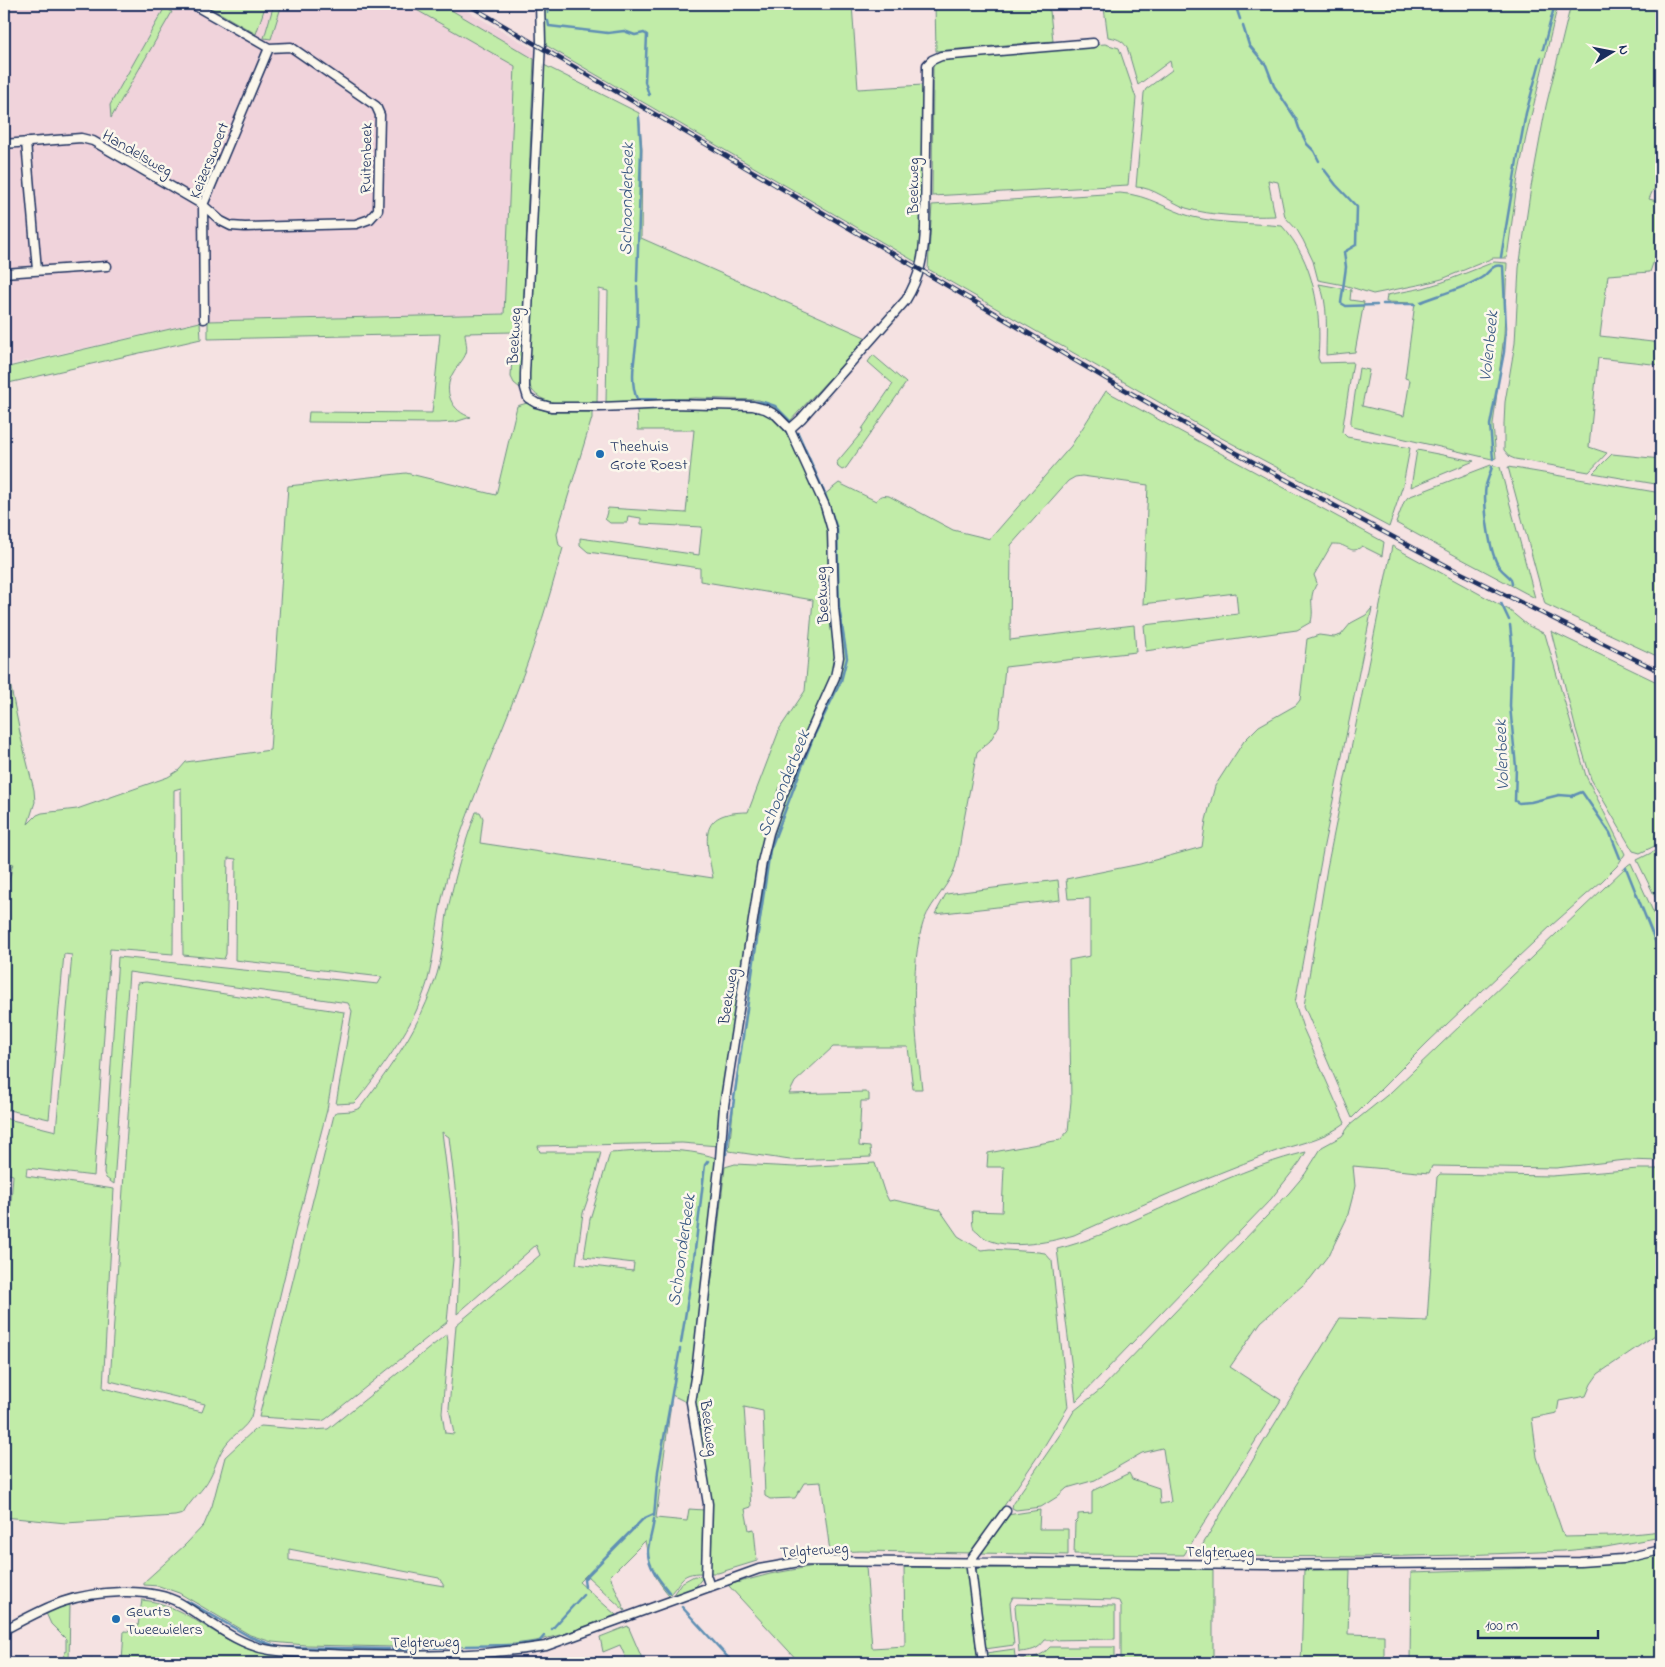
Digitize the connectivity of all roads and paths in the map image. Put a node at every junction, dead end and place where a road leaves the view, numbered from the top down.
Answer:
1 (192, 4) edge
2 (540, 4) edge
3 (1093, 43) dead end
4 (269, 48) junction
5 (26, 142) junction
6 (4, 144) edge
7 (203, 205) junction
8 (107, 266) dead end
9 (37, 270) junction
10 (4, 273) edge
11 (204, 319) dead end
12 (790, 429) junction
13 (1006, 1511) dead end
14 (1661, 1550) edge
15 (970, 1561) junction
16 (710, 1587) junction
17 (4, 1630) edge
18 (394, 1660) edge
19 (983, 1663) edge

1 - 4 street
2 - 12 street, Beekweg
3 - 12 street, Beekweg
4 - 7 street, Keizerswoert
4 - 7 street, Ruitenbeek
5 - 6 street, Handelsweg
5 - 7 street, Handelsweg
5 - 9 street
7 - 11 street, Keizerswoert
8 - 9 street
9 - 10 street
12 - 16 street, Beekweg
13 - 15 street
14 - 15 street, Telgterweg
15 - 16 street, Telgterweg
15 - 19 street
16 - 18 street, Telgterweg
17 - 18 street, Telgterweg

